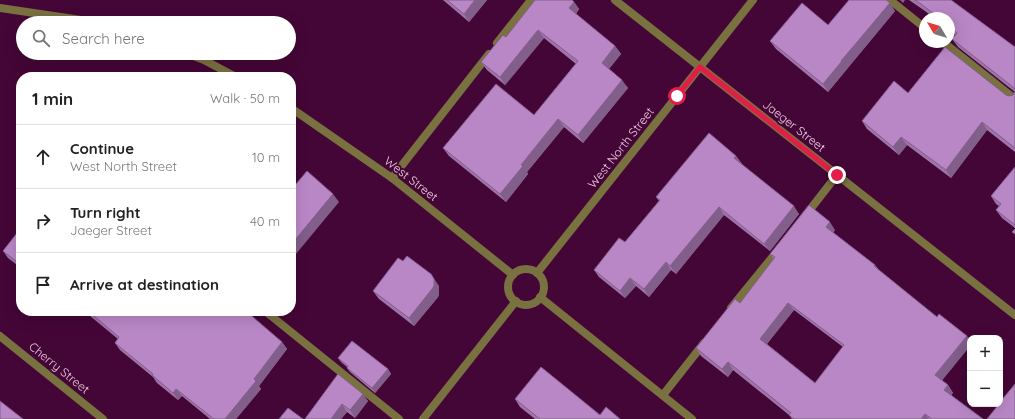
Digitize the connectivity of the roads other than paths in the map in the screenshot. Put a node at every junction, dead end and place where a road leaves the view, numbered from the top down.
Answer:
1 (531, 0) edge
2 (615, 0) edge
3 (753, 0) edge
4 (890, 0) edge
5 (0, 8) edge
6 (54, 16) edge
7 (919, 23) edge
8 (951, 48) edge
9 (204, 60) edge
10 (700, 67) junction
11 (227, 72) edge
12 (1015, 99) edge
13 (296, 111) edge
14 (837, 175) junction
15 (392, 178) junction
16 (798, 224) edge
17 (784, 242) edge
18 (537, 273) junction
19 (513, 275) junction
20 (540, 297) junction
21 (516, 301) junction
22 (1015, 315) edge
23 (271, 316) edge
24 (726, 316) edge
25 (711, 334) edge
26 (0, 336) edge
27 (663, 396) junction
28 (103, 419) edge
29 (399, 419) edge
30 (423, 419) edge
31 (692, 419) edge

1 - 15 street
2 - 10 street, Jaeger Street
3 - 10 street, West North Street
4 - 7 street
5 - 6 street
8 - 12 street
9 - 11 street
10 - 14 street, Jaeger Street
10 - 18 street, West North Street
13 - 15 street, West Street
14 - 16 street
14 - 22 street, Jaeger Street
15 - 19 street, West Street
17 - 24 street
18 - 19 street
18 - 20 street
19 - 21 street
20 - 21 street
20 - 27 street
21 - 30 street
23 - 29 street
25 - 27 street
26 - 28 street, Cherry Street
27 - 31 street

